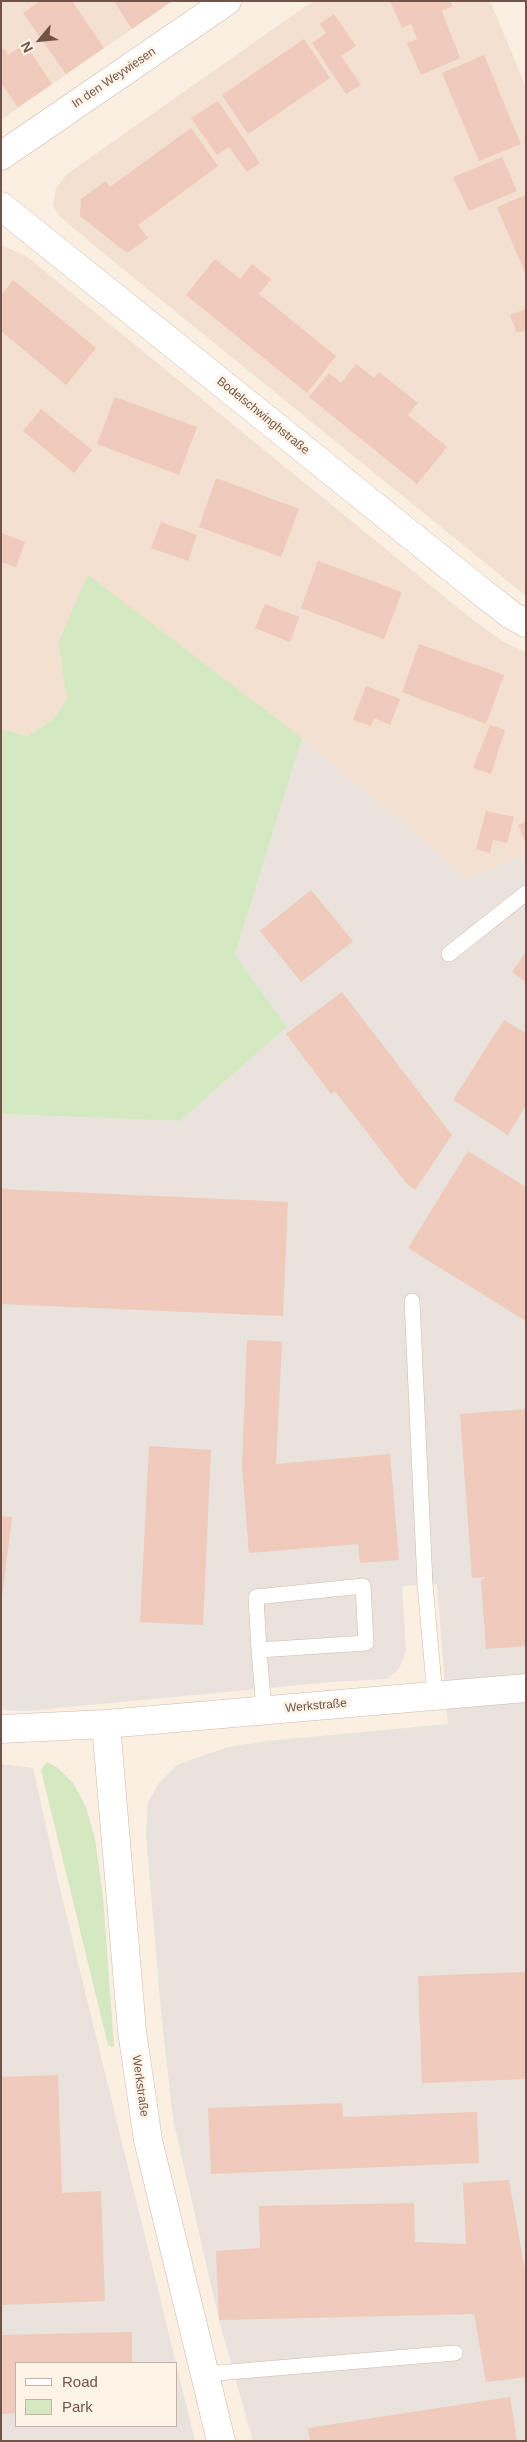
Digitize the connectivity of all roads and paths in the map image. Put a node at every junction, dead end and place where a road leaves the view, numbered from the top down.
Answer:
1 (227, 1) edge
2 (1, 156) edge
3 (1, 206) edge
4 (526, 623) edge
5 (526, 893) edge
6 (449, 954) dead end
7 (412, 1302) dead end
8 (259, 1650) junction
9 (526, 1688) edge
10 (435, 1696) junction
11 (264, 1710) junction
12 (106, 1724) junction
13 (1, 1730) edge
14 (455, 2353) dead end
15 (205, 2374) junction
16 (221, 2441) edge

1 - 2 street, In den Weywiesen
3 - 4 street, Bodelschwinghstraße
5 - 6 lane
7 - 10 lane
8 - 8 lane
8 - 11 lane
9 - 10 street, Werkstraße
10 - 11 street, Werkstraße
11 - 12 street, Werkstraße
12 - 13 street, Werkstraße
12 - 15 street, Werkstraße
14 - 15 lane
15 - 16 street, Werkstraße

